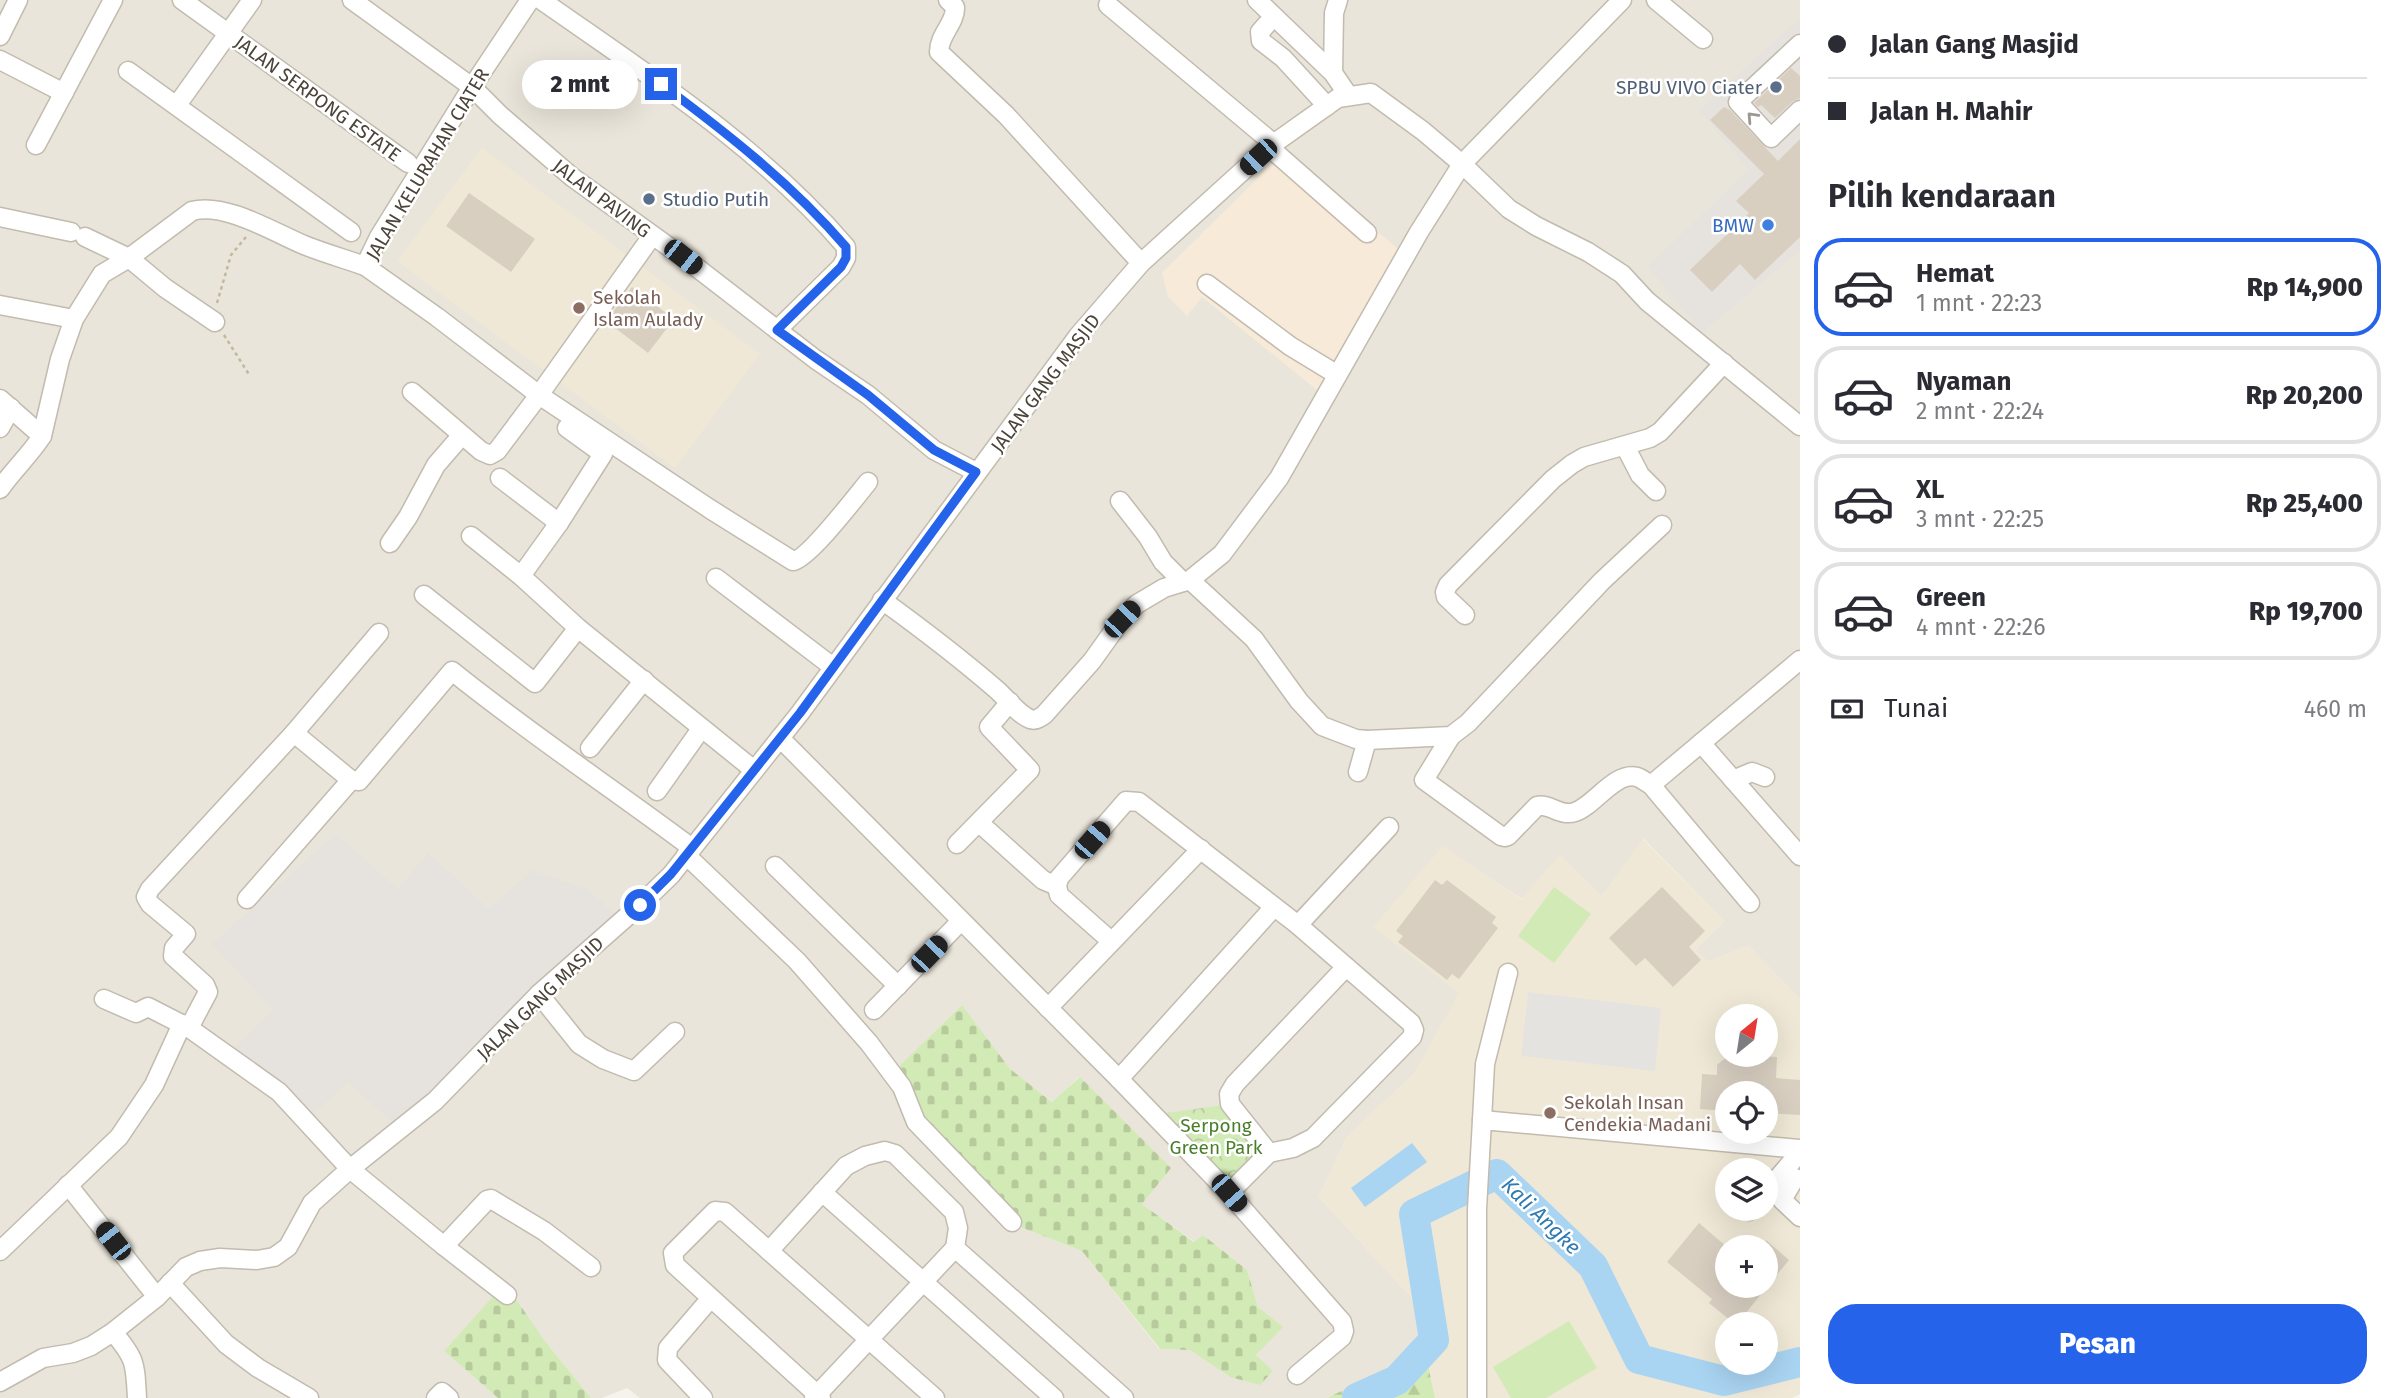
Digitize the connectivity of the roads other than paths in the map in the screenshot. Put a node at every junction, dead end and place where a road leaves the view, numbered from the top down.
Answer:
1 (18, 0) edge
2 (113, 0) edge
3 (182, 0) edge
4 (252, 0) edge
5 (352, 0) edge
6 (530, 0) edge
7 (541, 0) edge
8 (948, 0) edge
9 (1257, 0) edge
10 (1338, 0) edge
11 (1622, 0) edge
12 (1656, 0) edge
13 (1108, 5) dead end
14 (1267, 24) dead end
15 (229, 33) junction
16 (0, 36) edge
17 (1703, 39) dead end
18 (1798, 48) edge
19 (0, 60) edge
20 (128, 71) dead end
21 (1334, 73) junction
22 (472, 87) junction
23 (64, 93) junction
24 (1348, 94) junction
25 (177, 106) junction
26 (1327, 106) junction
27 (1800, 110) edge
28 (36, 145) dead end
29 (1272, 145) junction
30 (408, 163) dead end
31 (1462, 164) junction
32 (0, 217) edge
33 (352, 232) dead end
34 (1367, 233) dead end
35 (652, 236) junction
36 (129, 258) junction
37 (1141, 263) junction
38 (365, 266) junction
39 (1208, 284) dead end
40 (0, 305) edge
41 (74, 319) junction
42 (215, 322) road end
43 (777, 330) junction
44 (1724, 363) junction
45 (1336, 374) junction
46 (412, 392) dead end
47 (538, 395) junction
48 (6, 403) edge
49 (546, 412) dead end
50 (1800, 426) edge
51 (0, 428) edge
52 (462, 435) junction
53 (42, 436) junction
54 (1625, 446) junction
55 (976, 472) junction
56 (500, 478) dead end
57 (868, 482) dead end
58 (0, 489) edge
59 (1656, 491) dead end
60 (1120, 501) dead end
61 (559, 523) junction
62 (1662, 525) dead end
63 (471, 536) dead end
64 (390, 543) dead end
65 (521, 576) junction
66 (716, 578) dead end
67 (1187, 581) junction
68 (424, 595) dead end
69 (882, 600) junction
70 (1465, 615) dead end
71 (579, 628) junction
72 (379, 633) dead end
73 (1800, 660) edge
74 (833, 667) junction
75 (644, 680) junction
76 (1010, 702) junction
77 (701, 729) junction
78 (295, 733) junction
79 (1451, 736) junction
80 (780, 738) junction
81 (1367, 740) junction
82 (1701, 743) junction
83 (590, 748) dead end
84 (754, 770) junction
85 (1358, 772) dead end
86 (1765, 777) dead end
87 (1733, 779) junction
88 (351, 780) junction
89 (1651, 785) junction
90 (657, 791) dead end
91 (1388, 827) dead end
92 (985, 828) dead end
93 (957, 844) dead end
94 (1201, 849) junction
95 (689, 851) junction
96 (1800, 856) edge
97 (775, 866) dead end
98 (1057, 886) junction
99 (247, 899) dead end
100 (1750, 903) dead end
101 (1274, 907) junction
102 (960, 922) junction
103 (1298, 925) junction
104 (1111, 941) junction
105 (1346, 967) junction
106 (1508, 973) dead end
107 (898, 986) junction
108 (539, 994) junction
109 (104, 999) dead end
110 (1048, 1008) junction
111 (874, 1010) dead end
112 (185, 1026) junction
113 (675, 1032) dead end
114 (1119, 1079) junction
115 (1482, 1120) junction
116 (1800, 1151) edge
117 (1269, 1153) junction
118 (350, 1168) junction
119 (1794, 1176) edge
120 (68, 1185) junction
121 (1778, 1185) edge
122 (822, 1192) junction
123 (1229, 1193) junction
124 (1800, 1217) edge
125 (1012, 1222) dead end
126 (444, 1246) junction
127 (955, 1248) junction
128 (0, 1251) edge
129 (769, 1251) junction
130 (591, 1267) dead end
131 (170, 1283) junction
132 (923, 1283) junction
133 (507, 1295) dead end
134 (157, 1297) junction
135 (711, 1298) junction
136 (113, 1332) junction
137 (869, 1340) junction
138 (1297, 1375) dead end
139 (0, 1382) edge
140 (818, 1397) edge
141 (137, 1398) edge
142 (309, 1398) edge
143 (436, 1398) edge
144 (449, 1398) edge
145 (703, 1398) edge
146 (935, 1398) edge
147 (1054, 1398) edge
148 (1125, 1398) edge
149 (1477, 1398) edge

1 - 16 street
2 - 23 street
3 - 15 street, JALAN SERPONG ESTATE
4 - 15 street, JALAN SERPONG ESTATE
5 - 22 street
6 - 22 street, JALAN KELURAHAN CIATER
7 - 43 street
8 - 37 street
9 - 21 street
10 - 21 street
11 - 31 street
12 - 17 street
13 - 29 street
14 - 26 street
15 - 25 street, JALAN SERPONG ESTATE
15 - 30 street, JALAN SERPONG ESTATE
27 -> 18 street
19 - 23 street
20 - 25 street
21 - 24 street
22 - 35 street, JALAN PAVING
22 - 38 street, JALAN KELURAHAN CIATER
23 - 28 street
24 - 26 street, JALAN GANG MASJID
24 - 31 street
25 - 33 street
26 - 29 street, JALAN GANG MASJID
29 - 34 street
29 - 37 street, JALAN GANG MASJID
31 - 44 street
31 - 45 street
32 - 36 street
35 - 43 street, JALAN PAVING
35 - 47 street
36 - 38 street, JALAN KELURAHAN CIATER
36 - 41 street, JALAN KELURAHAN CIATER
36 - 42 street
37 - 55 street, JALAN GANG MASJID
38 - 47 street
39 - 45 street
40 - 41 street
41 - 53 street, JALAN KELURAHAN CIATER
43 - 55 street, JALAN PAVING
44 - 50 street
44 - 54 street
45 - 67 street
46 - 52 street
47 - 52 street
47 - 57 street
48 - 51 street
48 - 53 street
49 - 61 street
52 - 64 street
53 - 58 street, JALAN KELURAHAN CIATER
54 - 59 street
54 - 70 street
55 - 69 street, JALAN GANG MASJID
56 - 61 street
60 - 67 street
61 - 65 street
62 - 79 street
63 - 65 street
65 - 71 street
66 - 74 street
67 - 76 street
67 - 81 street
68 - 71 street
69 - 74 street, JALAN GANG MASJID
69 - 76 street
71 - 75 street
72 - 78 street
73 - 82 street
74 - 80 street, JALAN GANG MASJID
75 - 77 street
75 - 83 street
76 - 93 street
77 - 84 street
77 - 90 street
78 - 88 street
78 - 112 street
79 - 81 street
79 - 89 street
80 - 84 street, JALAN GANG MASJID
80 - 102 street
81 - 85 street
82 - 87 street
82 - 89 street
84 - 95 street, JALAN GANG MASJID
86 - 87 street
87 - 96 street
88 - 95 street
88 - 99 street
89 - 100 street
91 - 103 street
92 - 98 street
94 - 98 street
94 - 101 street
94 - 104 street
95 - 108 street, JALAN GANG MASJID
95 - 125 street
97 - 107 street
98 - 104 street
101 - 103 street
101 - 114 street
102 - 107 street
102 - 110 street
103 - 105 street
104 - 110 street
105 - 117 street
105 - 117 street
106 - 115 street
107 - 111 street
108 - 113 street
108 - 118 street, JALAN GANG MASJID
109 - 112 street
110 - 114 street
112 - 118 street
112 - 120 street
114 - 123 street
115 - 116 street
115 - 149 street
116 - 119 street
117 - 123 street
118 - 126 street
118 - 131 street, JALAN GANG MASJID
119 - 121 street
119 - 124 street
120 - 128 street
120 - 134 street
122 - 127 street
122 - 129 street
122 - 132 street
123 - 138 street
126 - 130 street
126 - 133 street
127 - 132 street
127 - 148 street
129 - 135 street
129 - 137 street
131 - 134 street, JALAN GANG MASJID
131 - 142 street
132 - 137 street
132 - 147 street
134 - 136 street, JALAN GANG MASJID
135 - 140 street
135 - 145 street
136 - 139 street, JALAN GANG MASJID
136 - 141 street
137 - 140 street
137 - 146 street
143 - 144 street

